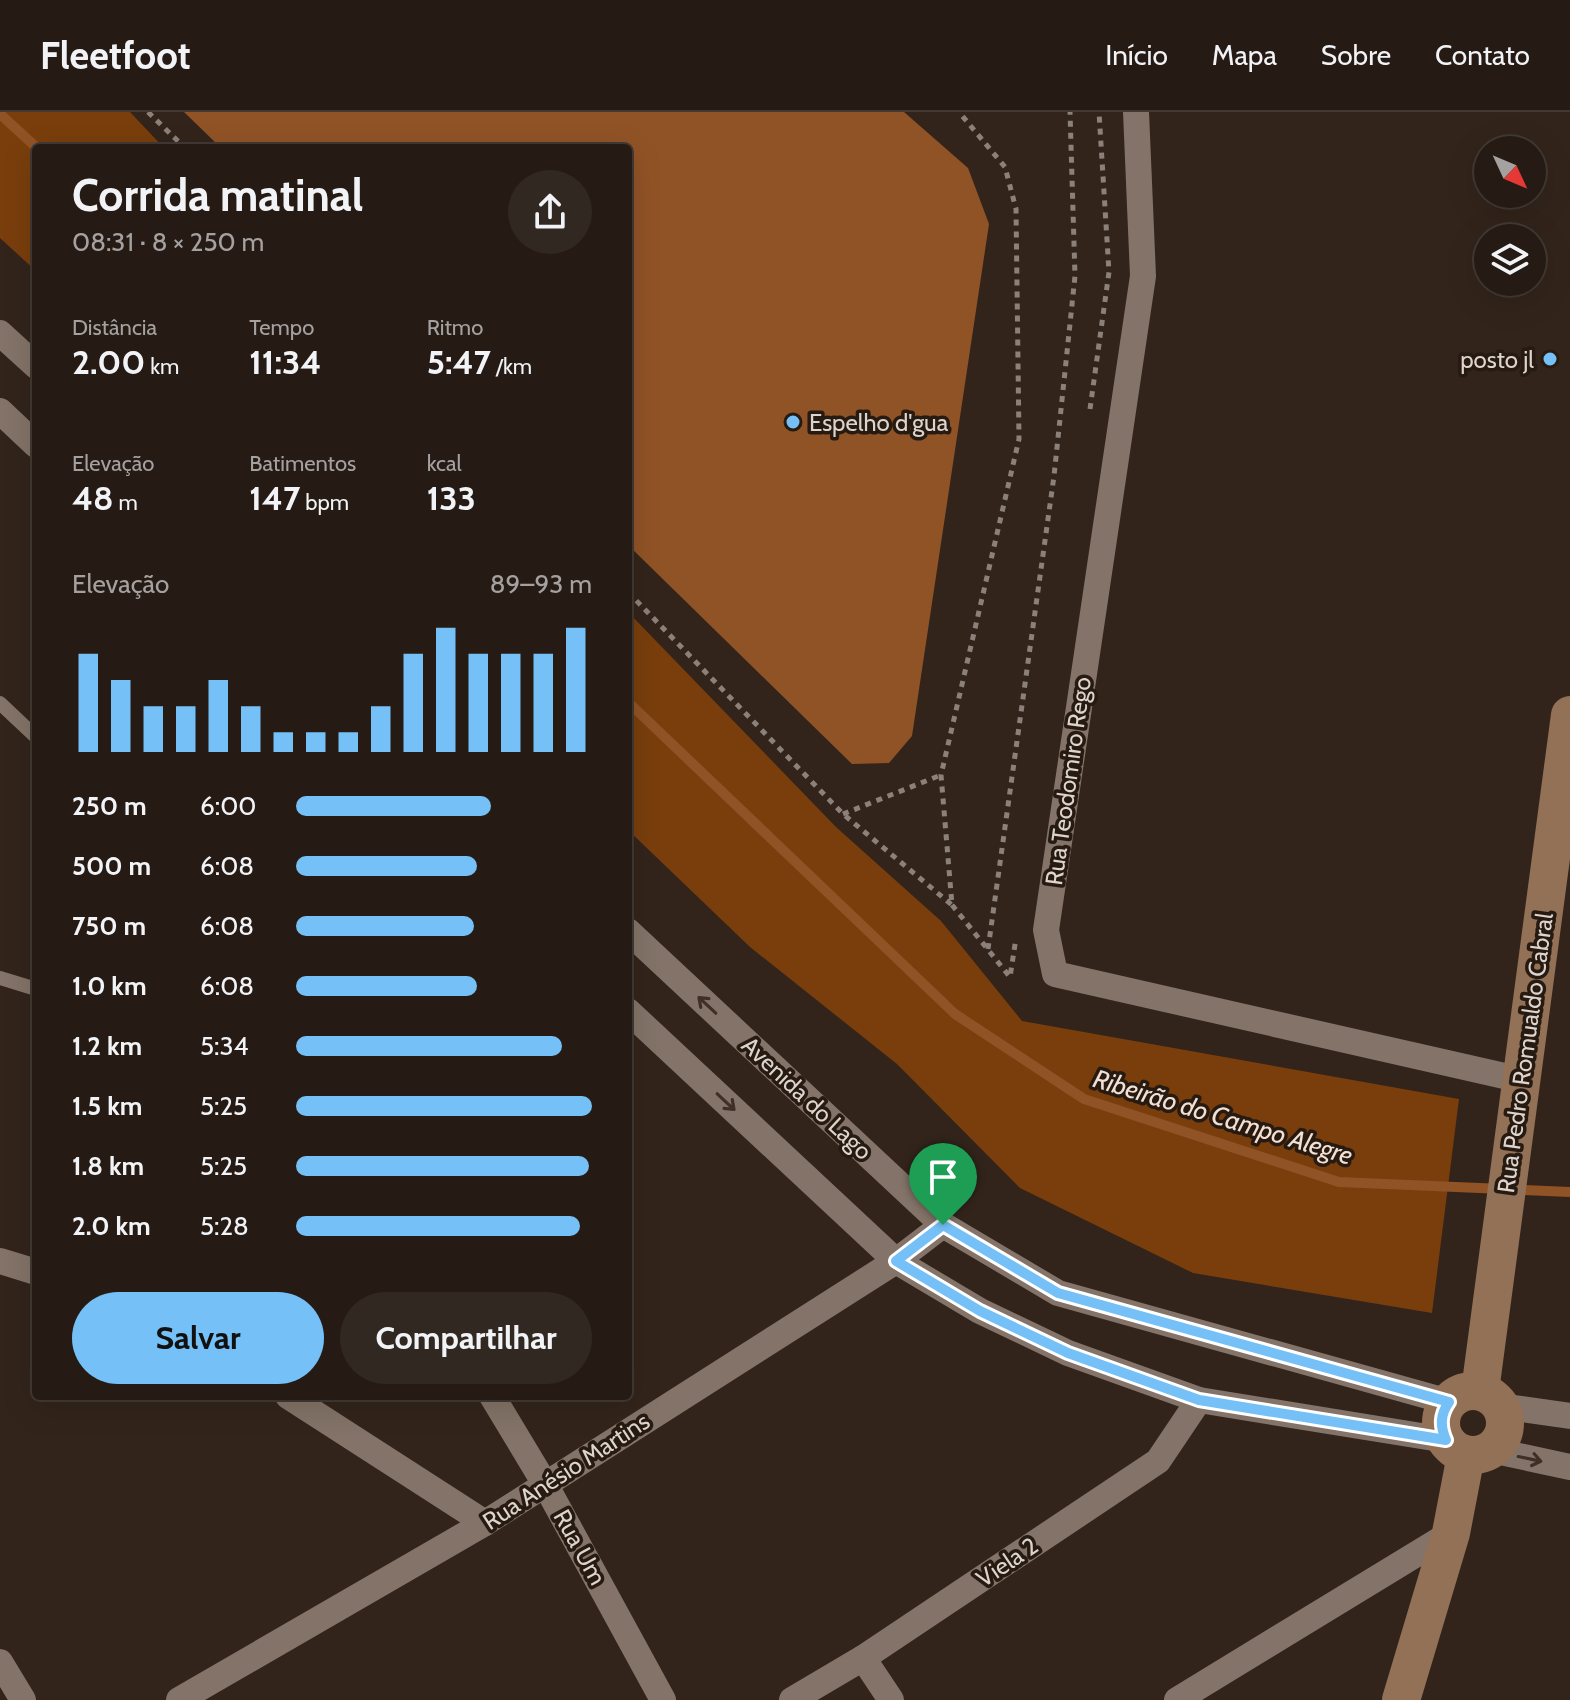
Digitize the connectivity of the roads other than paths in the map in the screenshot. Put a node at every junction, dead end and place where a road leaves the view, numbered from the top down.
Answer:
1 (1136, 112) edge
2 (0, 333) edge
3 (32, 362) edge
4 (0, 411) edge
5 (32, 441) edge
6 (0, 703) edge
7 (1570, 715) edge
8 (32, 733) edge
9 (632, 935) edge
10 (0, 978) edge
11 (32, 988) edge
12 (632, 1015) edge
13 (1522, 1080) junction
14 (943, 1225) junction
15 (0, 1261) edge
16 (896, 1261) junction
17 (32, 1271) edge
18 (294, 1400) edge
19 (494, 1400) edge
20 (1199, 1400) junction
21 (1476, 1400) junction
22 (1570, 1416) edge
23 (1468, 1448) junction
24 (1570, 1467) edge
25 (545, 1484) junction
26 (485, 1523) junction
27 (1451, 1533) junction
28 (863, 1658) junction
29 (0, 1662) edge
30 (23, 1700) edge
31 (179, 1700) edge
32 (663, 1700) edge
33 (792, 1700) edge
34 (891, 1700) edge
35 (1177, 1700) edge
36 (1401, 1700) edge

1 - 13 street, Rua Teodomiro Rego
2 - 3 street
4 - 5 street
6 - 8 lane
7 - 13 street, Rua Pedro Romualdo Cabral
14 -> 9 street, Avenida do Lago
10 - 11 lane
12 -> 16 street
13 - 21 street, Rua Pedro Romualdo Cabral
14 - 16 street, Rua Anésio Martins
14 - 21 street, Avenida do Lago
15 - 17 street
16 - 20 street
16 - 25 street, Rua Anésio Martins
18 - 26 street
19 - 25 street, Rua Um
20 - 23 street
20 - 28 street, Viela 2
21 - 22 street, Avenida do Lago
21 - 23 street
21 - 23 street
23 -> 24 street
23 - 27 street
25 - 26 street, Rua Anésio Martins
25 - 32 street, Rua Um
26 - 31 street, Rua Anésio Martins
27 - 35 street
27 - 36 street
28 - 33 street, Viela 2
28 - 34 street
29 - 30 street

